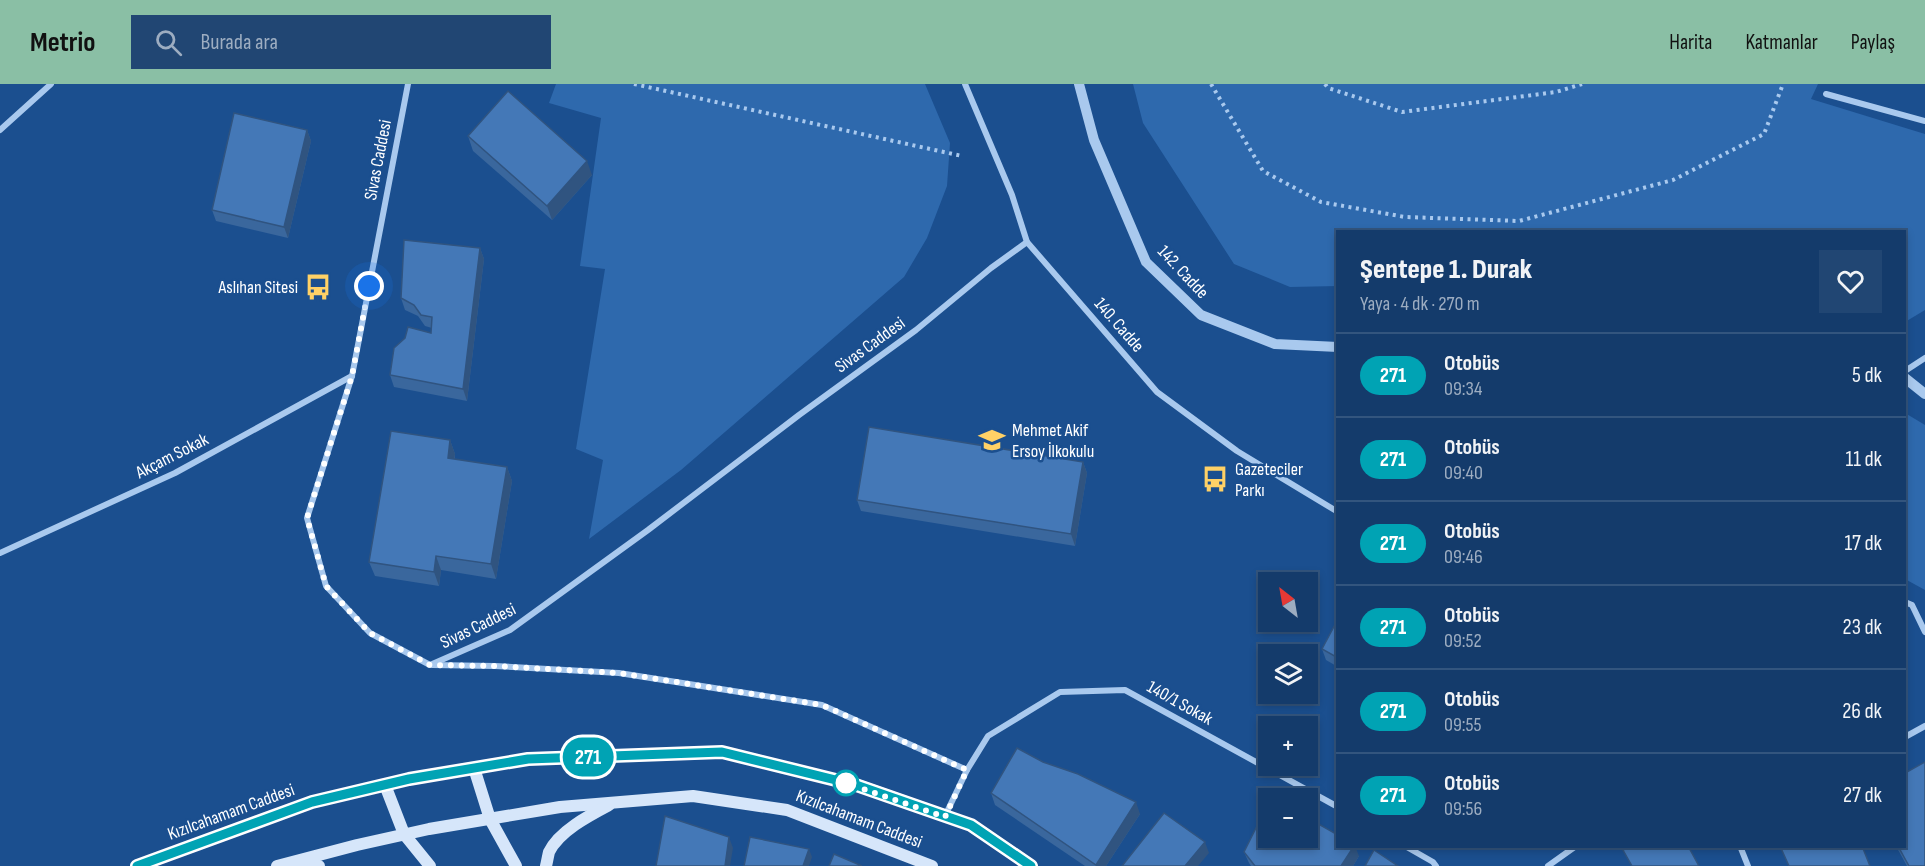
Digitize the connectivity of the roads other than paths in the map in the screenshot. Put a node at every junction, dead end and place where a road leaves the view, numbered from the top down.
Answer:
1 (51, 84) edge
2 (408, 84) edge
3 (964, 84) edge
4 (1079, 84) edge
5 (1826, 94) dead end
6 (1925, 121) edge
7 (0, 130) edge
8 (1028, 242) junction
9 (1336, 347) edge
10 (1925, 358) edge
11 (1906, 370) edge
12 (352, 376) junction
13 (1906, 379) edge
14 (1925, 394) edge
15 (1336, 511) edge
16 (0, 553) edge
17 (1906, 602) edge
18 (1925, 632) edge
19 (430, 665) junction
20 (1925, 726) edge
21 (1906, 737) edge
22 (474, 768) junction
23 (967, 770) junction
24 (385, 785) junction
25 (614, 803) junction
26 (1336, 806) edge
27 (945, 817) junction
28 (490, 819) junction
29 (404, 834) junction
30 (1408, 848) edge
31 (1573, 848) edge
32 (1741, 848) edge
33 (280, 865) edge
34 (929, 865) edge
35 (137, 866) edge
36 (319, 866) edge
37 (430, 866) edge
38 (516, 866) edge
39 (546, 866) edge
40 (1031, 866) edge
41 (1436, 866) edge
42 (1548, 866) edge
43 (1748, 866) edge

1 - 7 street
2 - 12 street, Sivas Caddesi
3 - 8 street, 140. Cadde
4 - 9 street, 142. Cadde
5 - 6 street
8 - 15 street, 140. Cadde
8 - 19 street, Sivas Caddesi
10 - 11 street
12 - 16 street, Akçam Sokak
12 - 19 street, Sivas Caddesi
13 - 14 street
17 - 18 street
19 - 23 street
20 - 21 street
22 - 24 main road, Kızılcahamam Caddesi
22 - 27 main road, Kızılcahamam Caddesi
22 - 28 main road
23 - 26 street, 140/1 Sokak
23 - 27 street, 140/1 Sokak
24 - 29 main road
24 - 35 main road, Kızılcahamam Caddesi
25 - 28 main road, Kızılcahamam Caddesi
25 - 34 main road, Kızılcahamam Caddesi
25 - 39 main road
27 - 40 main road, Kızılcahamam Caddesi
28 - 29 main road, Kızılcahamam Caddesi
28 - 38 main road
29 - 33 main road, Kızılcahamam Caddesi
29 - 37 main road
30 - 41 street
31 - 42 street
32 - 43 street
33 - 36 main road

